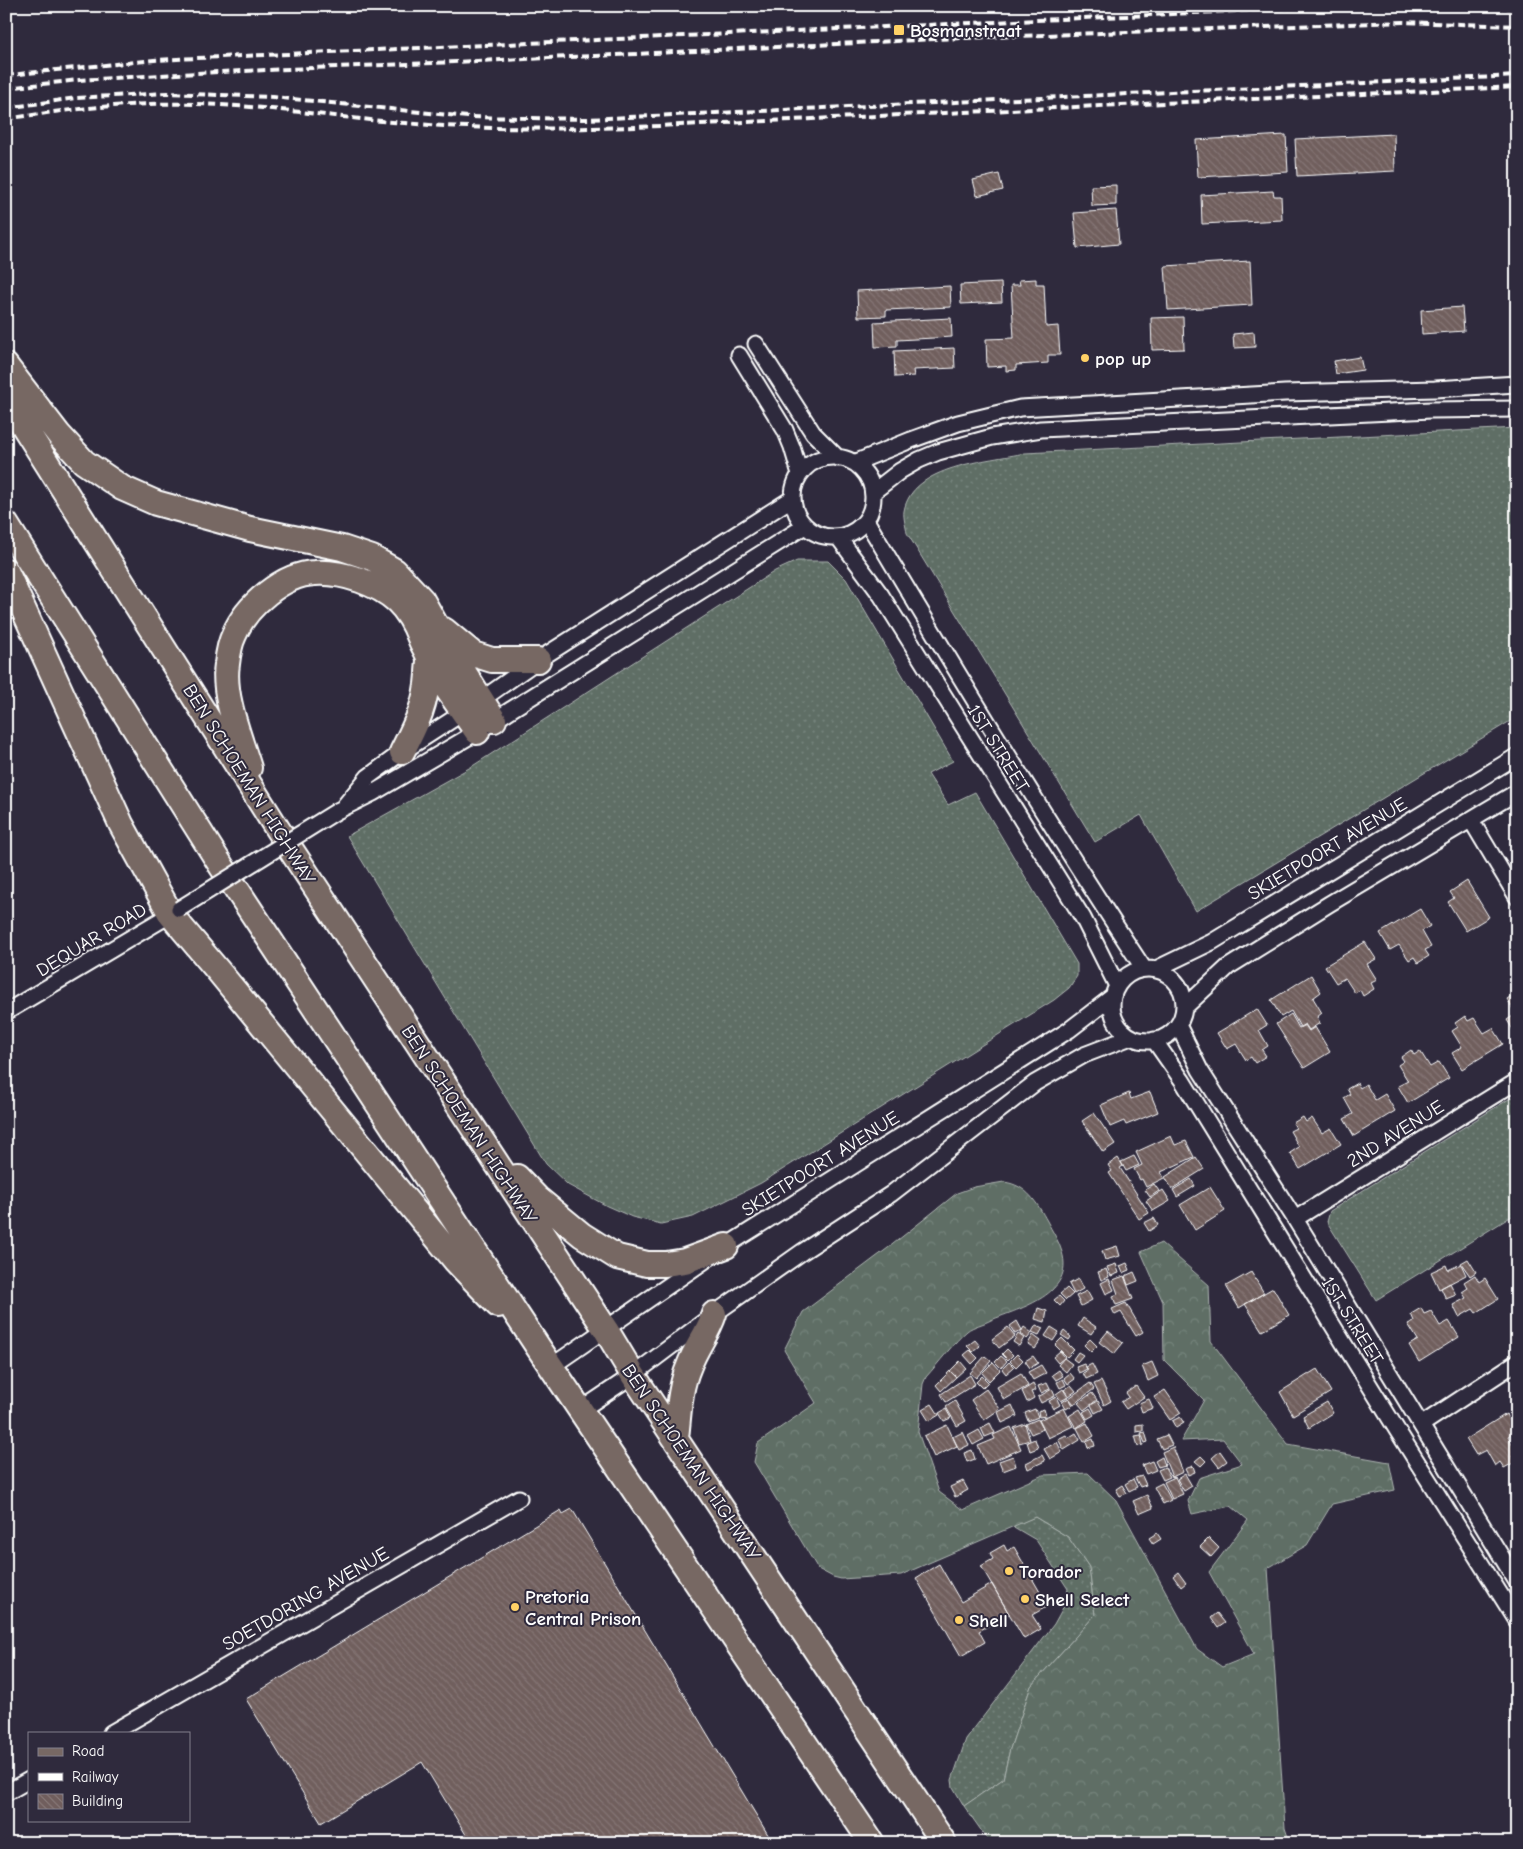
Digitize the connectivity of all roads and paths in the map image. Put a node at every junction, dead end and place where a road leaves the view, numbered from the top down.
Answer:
1 (756, 344) dead end
2 (739, 355) dead end
3 (6, 366) edge
4 (1517, 384) edge
5 (6, 398) edge
6 (1517, 409) edge
7 (838, 458) junction
8 (854, 463) junction
9 (800, 474) junction
10 (873, 492) junction
11 (792, 498) junction
12 (866, 520) junction
13 (6, 524) edge
14 (805, 526) junction
15 (838, 537) junction
16 (6, 571) edge
17 (437, 625) junction
18 (429, 658) junction
19 (538, 660) junction
20 (472, 706) junction
21 (485, 726) junction
22 (402, 752) junction
23 (1517, 756) edge
24 (1517, 792) edge
25 (341, 808) junction
26 (1470, 820) junction
27 (278, 830) junction
28 (1517, 897) edge
29 (175, 912) junction
30 (1150, 969) junction
31 (1115, 992) junction
32 (1184, 1008) junction
33 (6, 1012) edge
34 (1178, 1025) junction
35 (1131, 1037) junction
36 (1154, 1040) junction
37 (1517, 1081) edge
38 (482, 1142) junction
39 (1295, 1219) junction
40 (726, 1246) junction
41 (714, 1314) junction
42 (606, 1330) junction
43 (546, 1358) junction
44 (1517, 1362) edge
45 (633, 1375) junction
46 (581, 1410) junction
47 (1421, 1425) junction
48 (676, 1438) junction
49 (519, 1498) dead end
50 (1517, 1582) edge
51 (1517, 1621) edge
52 (113, 1732) edge
53 (28, 1781) edge
54 (6, 1793) edge
55 (872, 1843) edge
56 (944, 1843) edge

1 - 7 street
2 - 9 street
3 - 17 main road
4 - 8 street
5 - 27 main road, BEN SCHOEMAN HIGHWAY
6 - 10 street
7 - 8 street
7 - 9 street
8 - 10 street
9 - 11 street
10 - 12 street
11 - 14 street
11 - 19 street
12 - 15 street
12 - 30 street, 1ST STREET
13 - 43 main road
14 - 15 street
14 - 21 street
15 - 31 street, 1ST STREET
16 - 29 main road
17 - 19 main road
17 - 20 main road
18 - 20 main road
18 - 22 main road
18 - 27 main road
19 - 20 street
20 - 21 main road
20 - 22 street
21 - 25 street
22 - 25 street
23 - 30 street, SKIETPOORT AVENUE
24 - 26 street
25 - 29 street, DEQUAR ROAD, bridge
26 - 28 street
26 - 32 street
27 - 38 main road, BEN SCHOEMAN HIGHWAY
29 - 33 street, DEQUAR ROAD
29 - 43 main road
30 - 31 street
30 - 32 street
31 - 35 street
31 - 40 street, SKIETPOORT AVENUE
32 - 34 street
34 - 36 street
34 - 39 street, 1ST STREET
35 - 36 street
35 - 41 street
36 - 51 street, 1ST STREET
37 - 39 street, 2ND AVENUE
38 - 40 main road
38 - 42 main road, BEN SCHOEMAN HIGHWAY
39 - 47 street, 1ST STREET
40 - 42 street, SKIETPOORT AVENUE
41 - 45 street
41 - 48 main road
42 - 43 street, SKIETPOORT AVENUE
42 - 45 main road, BEN SCHOEMAN HIGHWAY
43 - 46 main road
44 - 47 street
45 - 46 street
45 - 48 main road, BEN SCHOEMAN HIGHWAY
46 - 55 main road
47 - 50 street, 1ST STREET
48 - 56 main road, BEN SCHOEMAN HIGHWAY
49 - 52 street, SOETDORING AVENUE
53 - 54 street

